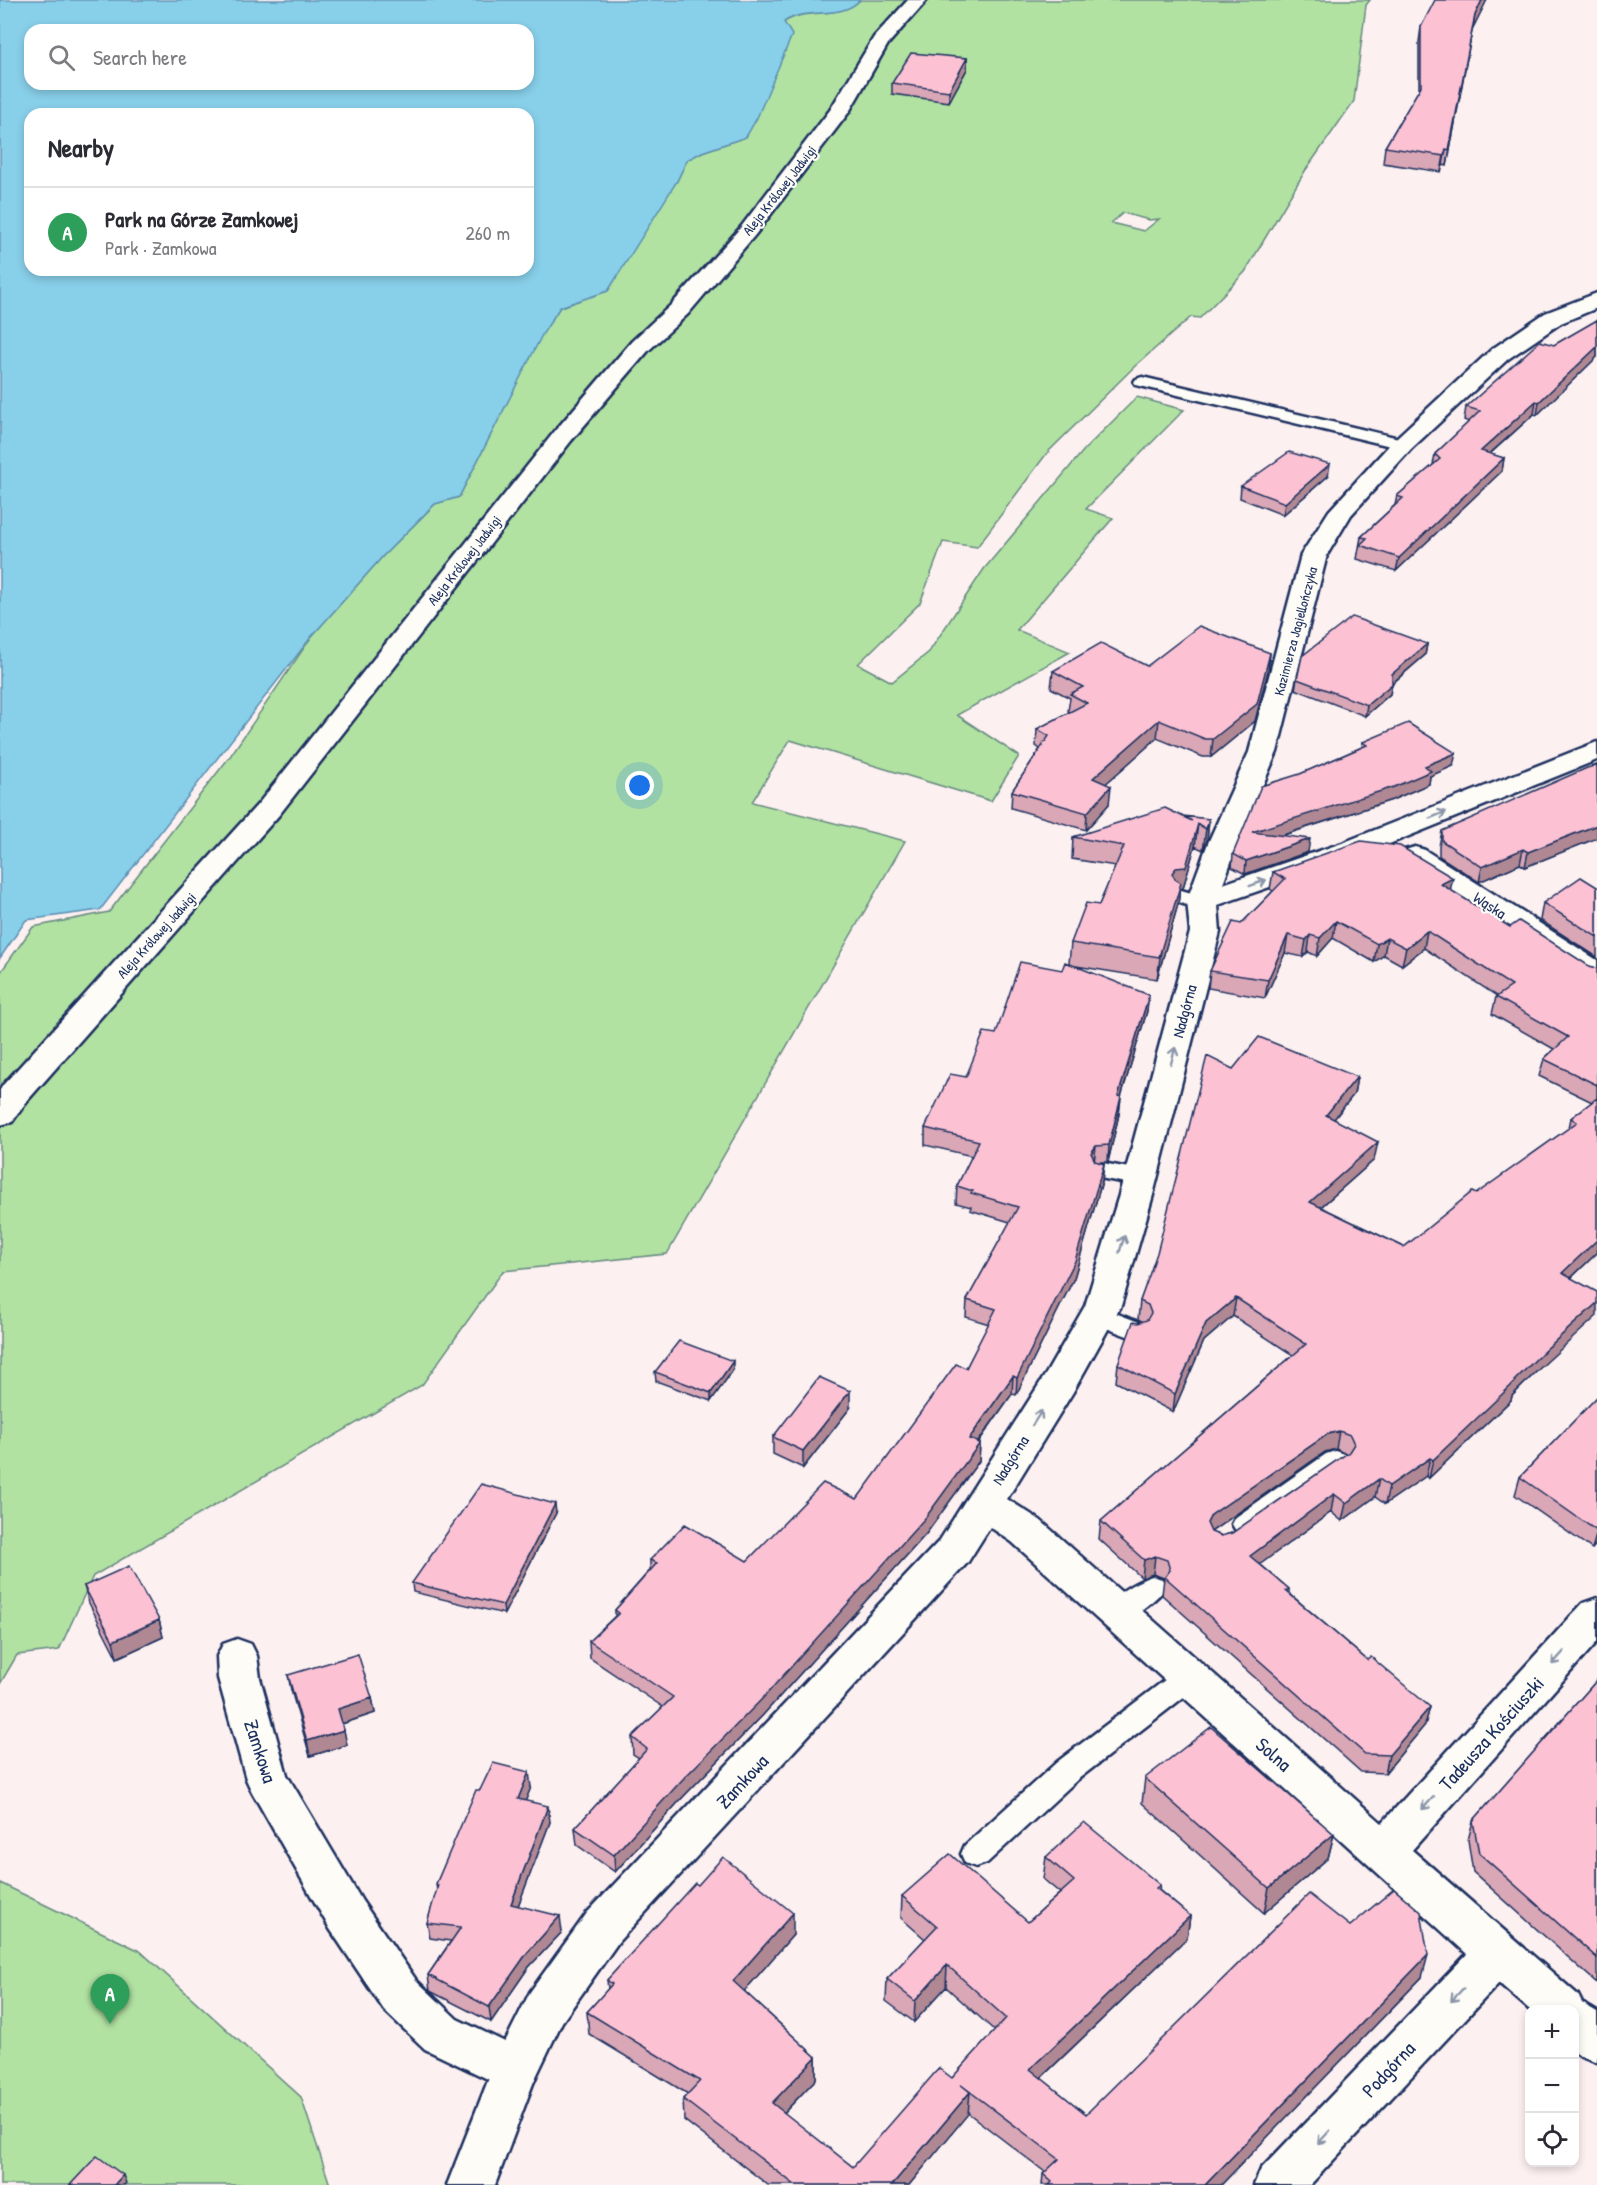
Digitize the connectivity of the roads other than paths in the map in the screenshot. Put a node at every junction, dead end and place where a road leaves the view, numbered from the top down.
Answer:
1 (918, 0) edge
2 (1597, 300) edge
3 (1142, 382) dead end
4 (1404, 444) junction
5 (1597, 750) edge
6 (1384, 837) junction
7 (1195, 899) junction
8 (1597, 974) edge
9 (0, 1114) edge
10 (1102, 1171) edge
11 (1141, 1178) junction
12 (1097, 1315) junction
13 (1135, 1330) edge
14 (1335, 1461) edge
15 (984, 1503) junction
16 (1229, 1536) edge
17 (1152, 1587) dead end
18 (1116, 1612) junction
19 (1597, 1614) edge
20 (237, 1656) dead end
21 (1188, 1678) junction
22 (1384, 1851) junction
23 (976, 1854) dead end
24 (1498, 1952) junction
25 (1556, 2005) edge
26 (1579, 2025) edge
27 (1597, 2041) edge
28 (515, 2070) junction
29 (471, 2185) edge
30 (1278, 2185) edge

1 - 9 street, Aleja Królowej Jadwigi
2 - 4 street, Kazimierza Jagiellończyka
3 - 4 lane
4 - 7 street, Kazimierza Jagiellończyka
6 -> 5 street
7 -> 6 street
6 - 8 street, Wąska
11 -> 7 street, Nadgórna
10 - 11 lane
12 -> 11 street, Nadgórna
12 - 13 lane
15 -> 12 street, Nadgórna
14 - 16 lane
15 - 18 street, Solna
15 - 28 street, Zamkowa
17 - 18 lane
18 - 21 street, Solna
19 -> 22 street, Tadeusza Kościuszki
20 - 28 street, Zamkowa
21 - 22 street, Solna
21 - 23 lane
22 - 24 street, Solna
24 - 25 street, Solna
24 -> 30 street, Podgórna
26 - 27 street
28 - 29 street, Zamkowa

